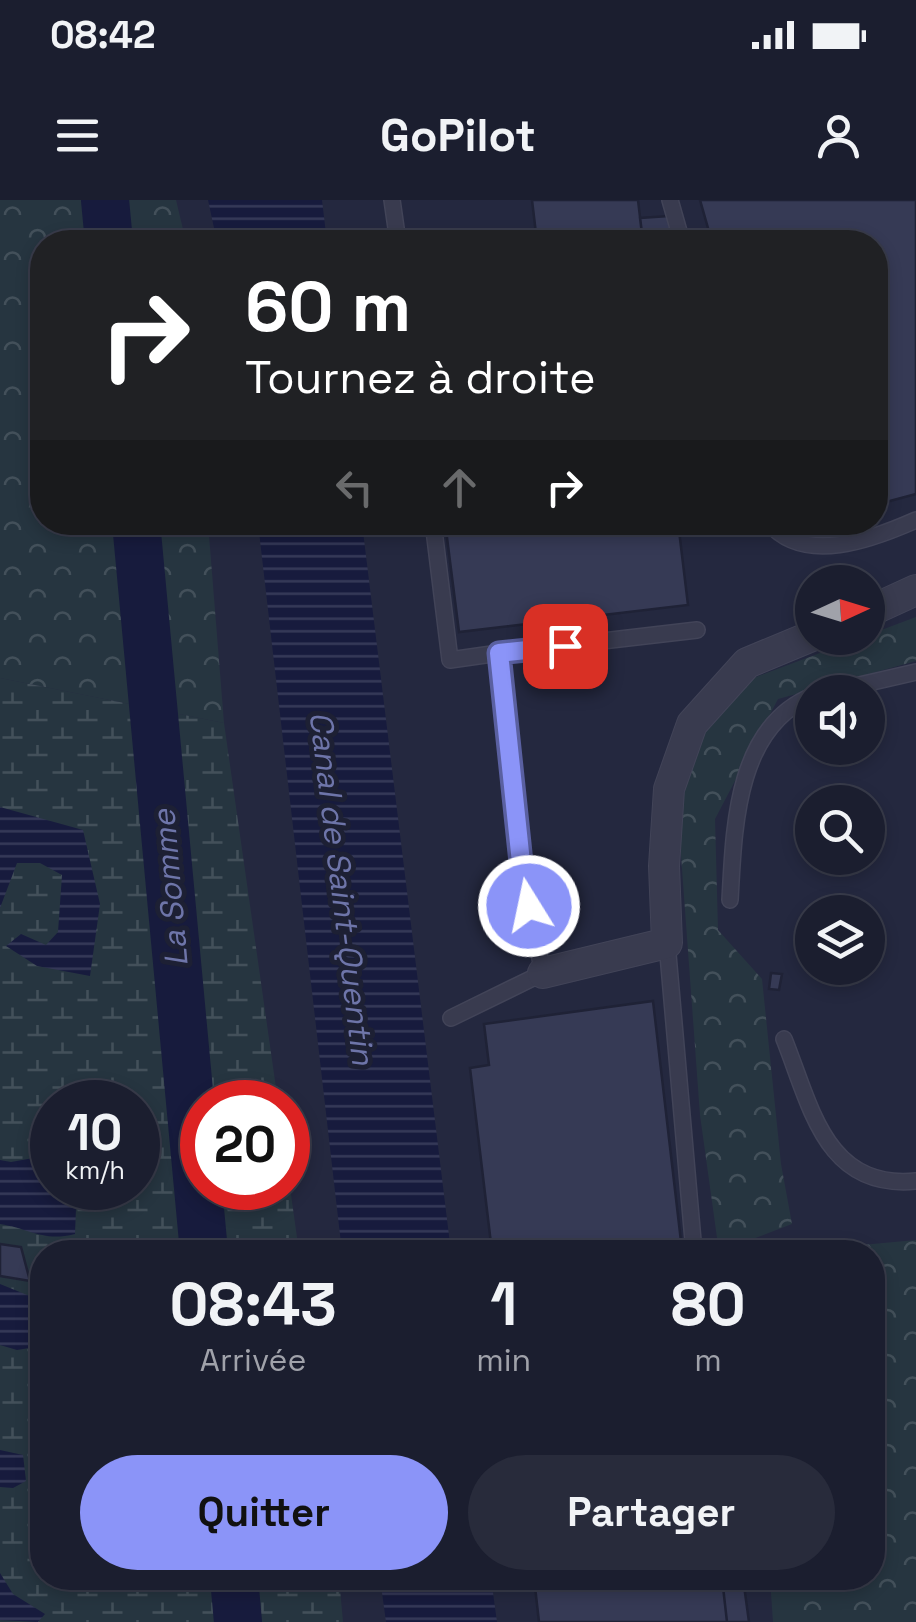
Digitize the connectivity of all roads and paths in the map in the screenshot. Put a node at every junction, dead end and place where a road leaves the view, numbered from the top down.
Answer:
1 (392, 200) edge
2 (670, 200) edge
3 (396, 230) edge
4 (679, 230) edge
5 (916, 520) edge
6 (888, 533) edge
7 (434, 535) edge
8 (780, 535) edge
9 (883, 535) edge
10 (916, 590) edge
11 (885, 604) edge
12 (698, 630) dead end
13 (795, 643) edge
14 (499, 653) junction
15 (916, 672) edge
16 (885, 679) edge
17 (795, 707) edge
18 (730, 900) dead end
19 (667, 943) junction
20 (543, 973) junction
21 (451, 1018) dead end
22 (784, 1039) dead end
23 (916, 1181) edge
24 (693, 1240) edge

1 - 3 lane
2 - 4 lane
5 - 6 lane
7 - 14 lane
8 - 9 lane
10 - 11 street
12 - 14 lane
13 - 19 street
14 - 20 lane
15 - 16 lane
17 - 18 lane
19 - 20 street
19 - 24 lane
20 - 21 lane
22 - 23 lane

